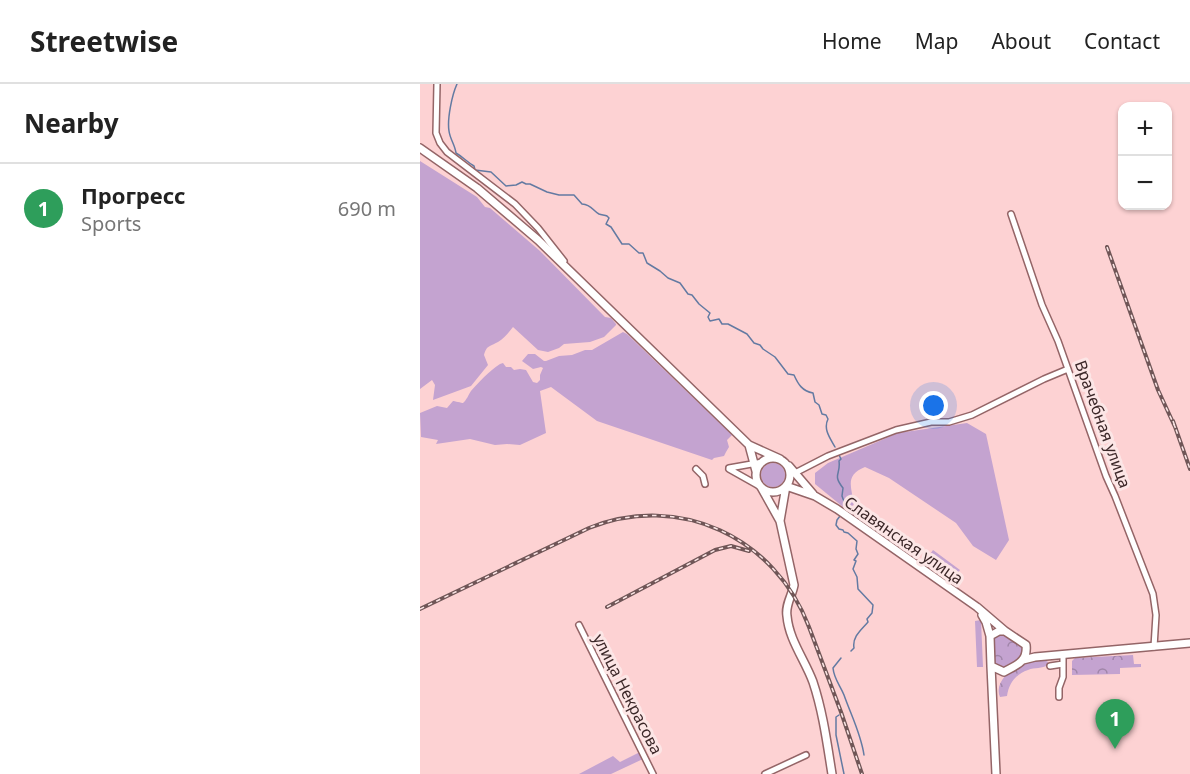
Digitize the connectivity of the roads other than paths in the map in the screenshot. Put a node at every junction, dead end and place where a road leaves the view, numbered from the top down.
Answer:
1 (437, 84) edge
2 (420, 148) edge
3 (1011, 214) dead end
4 (570, 270) junction
5 (1068, 369) junction
6 (749, 445) junction
7 (783, 461) junction
8 (763, 462) junction
9 (755, 464) junction
10 (696, 470) dead end
11 (757, 472) junction
12 (795, 473) junction
13 (705, 484) dead end
14 (786, 486) junction
15 (761, 487) junction
16 (815, 496) junction
17 (780, 522) junction
18 (977, 607) junction
19 (579, 625) dead end
20 (1005, 631) junction
21 (990, 636) junction
22 (1190, 643) edge
23 (1026, 645) junction
24 (1154, 647) junction
25 (1063, 654) junction
26 (1047, 656) junction
27 (1023, 660) junction
28 (1064, 664) junction
29 (991, 666) junction
30 (1050, 666) dead end
31 (1004, 672) junction
32 (993, 688) junction
33 (1059, 697) dead end
34 (806, 754) dead end
35 (653, 774) edge
36 (765, 774) edge
37 (832, 774) edge
38 (996, 774) edge

1 - 4 street
2 - 4 main road
3 - 5 street, Врачебная улица
4 - 6 main road
5 - 12 street
5 - 24 street, Врачебная улица
6 - 7 main road
6 - 9 main road
7 - 8 main road
7 - 12 main road, Славянская улица
7 - 14 main road
8 - 9 street
8 - 11 main road
9 - 11 main road
9 - 15 street
10 - 13 street
11 - 15 main road
12 - 16 main road, Славянская улица
14 - 15 main road
14 - 16 main road, Славянская улица
14 - 17 main road
15 - 17 main road
16 - 18 main road, Славянская улица
17 - 37 main road
18 - 20 main road, Славянская улица
18 - 21 main road
19 - 35 street, улица Некрасова
20 - 21 main road
20 - 23 main road
21 - 29 main road
22 - 24 main road
23 - 26 main road
23 - 27 main road
24 - 25 main road
25 - 26 main road
25 - 28 street
26 - 27 main road
27 - 31 main road
28 - 30 street
28 - 33 street
29 - 31 main road
29 - 32 main road
31 - 32 main road
32 - 38 main road
34 - 36 street

